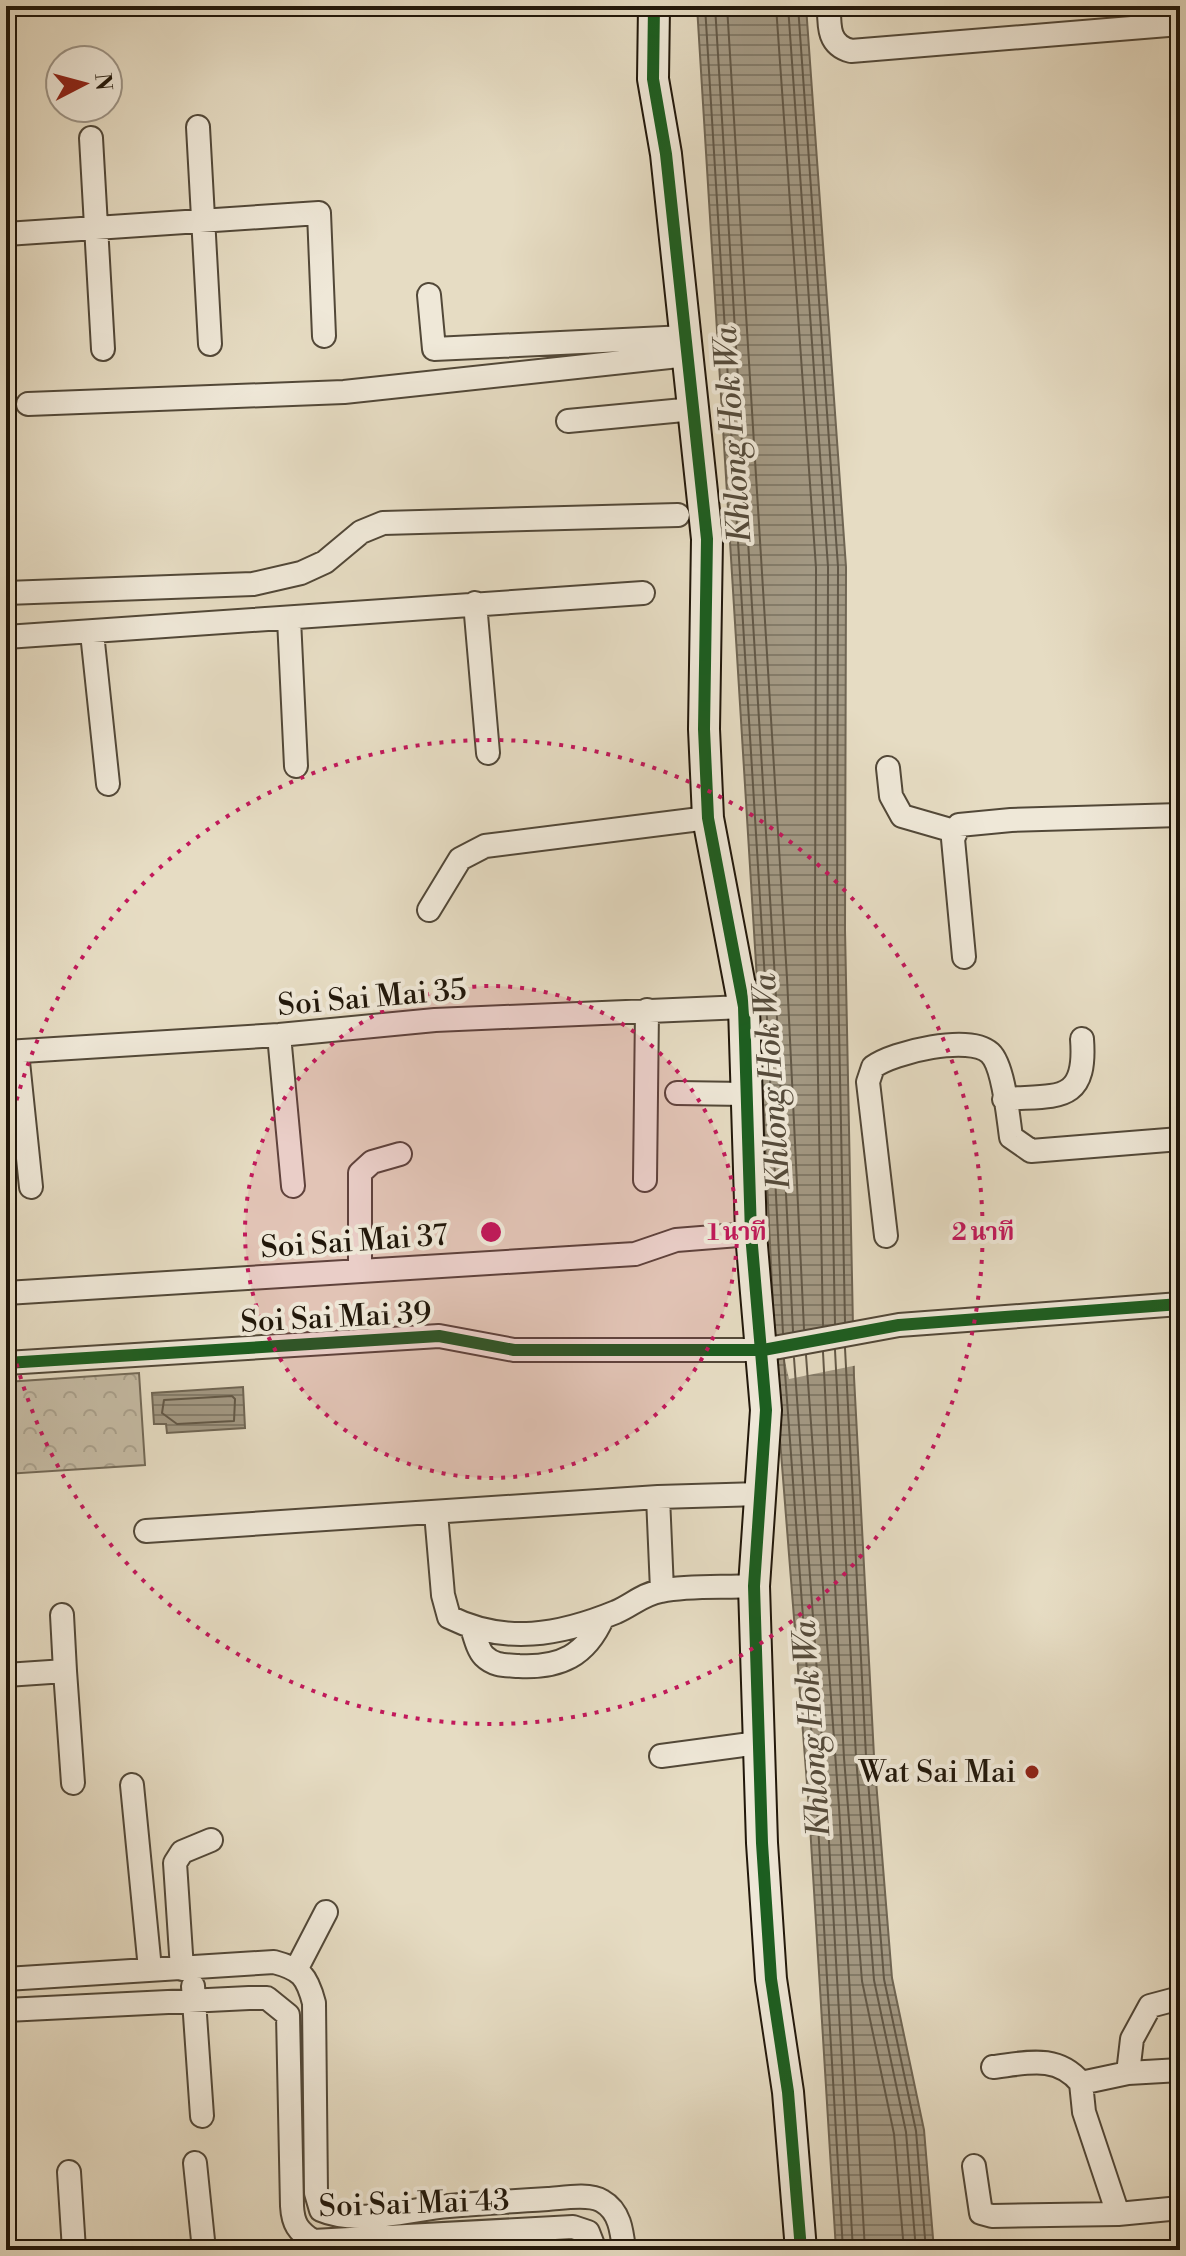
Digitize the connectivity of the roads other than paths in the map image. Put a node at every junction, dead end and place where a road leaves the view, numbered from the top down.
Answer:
1 (654, 6) edge
2 (829, 6) edge
3 (1180, 24) edge
4 (198, 127) dead end
5 (91, 138) dead end
6 (203, 223) junction
7 (96, 229) junction
8 (6, 234) edge
9 (429, 295) dead end
10 (324, 336) dead end
11 (210, 344) dead end
12 (687, 346) junction
13 (103, 349) dead end
14 (28, 404) dead end
15 (694, 409) junction
16 (568, 421) dead end
17 (678, 515) dead end
18 (6, 593) edge
19 (643, 593) dead end
20 (475, 603) junction
21 (289, 619) junction
22 (92, 633) junction
23 (6, 637) edge
24 (488, 753) dead end
25 (296, 766) dead end
26 (888, 768) dead end
27 (108, 784) dead end
28 (1180, 815) edge
29 (708, 818) junction
30 (954, 831) junction
31 (429, 910) dead end
32 (964, 957) dead end
33 (744, 1007) junction
34 (647, 1010) junction
35 (279, 1035) junction
36 (1082, 1039) dead end
37 (11, 1052) edge
38 (677, 1093) dead end
39 (745, 1094) junction
40 (1004, 1099) junction
41 (1180, 1139) edge
42 (400, 1154) dead end
43 (645, 1180) dead end
44 (293, 1186) dead end
45 (31, 1187) dead end
46 (751, 1234) junction
47 (886, 1236) dead end
48 (360, 1271) junction
49 (6, 1293) edge
50 (1180, 1304) edge
51 (769, 1350) junction
52 (6, 1363) edge
53 (760, 1494) junction
54 (658, 1497) junction
55 (436, 1513) junction
56 (146, 1531) dead end
57 (754, 1586) junction
58 (662, 1590) junction
59 (62, 1615) dead end
60 (603, 1617) junction
61 (472, 1628) junction
62 (65, 1671) junction
63 (6, 1675) edge
64 (758, 1743) junction
65 (661, 1756) dead end
66 (73, 1783) dead end
67 (132, 1785) dead end
68 (211, 1840) dead end
69 (326, 1912) dead end
70 (187, 1968) junction
71 (297, 1968) junction
72 (150, 1969) junction
73 (6, 1979) edge
74 (194, 1998) junction
75 (1180, 1998) edge
76 (6, 2010) edge
77 (993, 2067) dead end
78 (1180, 2070) edge
79 (1128, 2073) junction
80 (1081, 2083) junction
81 (202, 2116) dead end
82 (195, 2163) dead end
83 (974, 2166) dead end
84 (69, 2172) dead end
85 (1180, 2208) edge
86 (1118, 2214) junction
87 (74, 2250) edge
88 (204, 2250) edge
89 (595, 2250) edge
90 (624, 2250) edge
91 (801, 2250) edge

1 - 12 street
2 - 3 street
4 - 6 street
5 - 7 street
6 - 7 street
6 - 10 street
6 - 11 street
7 - 8 street
7 - 13 street
9 - 12 street
12 - 14 street
12 - 15 street
15 - 16 street
15 - 29 street
17 - 18 street
19 - 20 street
20 - 21 street
20 - 24 street
21 - 22 street
21 - 25 street
22 - 23 street
22 - 27 street
26 - 30 street
28 - 30 street
29 - 31 street
29 - 33 street
30 - 32 street
33 - 34 street, Soi Sai Mai 35
33 - 39 street
34 - 35 street, Soi Sai Mai 35
34 - 43 street
35 - 37 street, Soi Sai Mai 35
35 - 44 street
36 - 40 street
37 - 45 street
38 - 39 street
39 - 46 street
40 - 41 street
40 - 47 street
42 - 48 street
46 - 48 street, Soi Sai Mai 37
46 - 51 street
48 - 49 street, Soi Sai Mai 37
50 - 51 street, Soi Sai Mai 39
51 - 52 street, Soi Sai Mai 39
51 - 53 street
53 - 54 street
53 - 57 street
54 - 55 street
54 - 58 street
55 - 56 street
55 - 61 street
57 - 58 street
57 - 64 street
58 - 60 street
59 - 62 street
60 - 61 street
60 - 61 street
62 - 63 street
62 - 66 street
64 - 65 street
64 - 91 street
67 - 72 street
68 - 70 street
69 - 71 street
70 - 71 street
70 - 72 street
70 - 74 street
71 - 90 street
72 - 73 street
74 - 76 street, Soi Sai Mai 43
74 - 81 street
74 - 89 street, Soi Sai Mai 43
75 - 79 street
77 - 80 street
78 - 79 street
79 - 80 street
80 - 86 street
82 - 88 street
83 - 86 street
84 - 87 street
85 - 86 street

